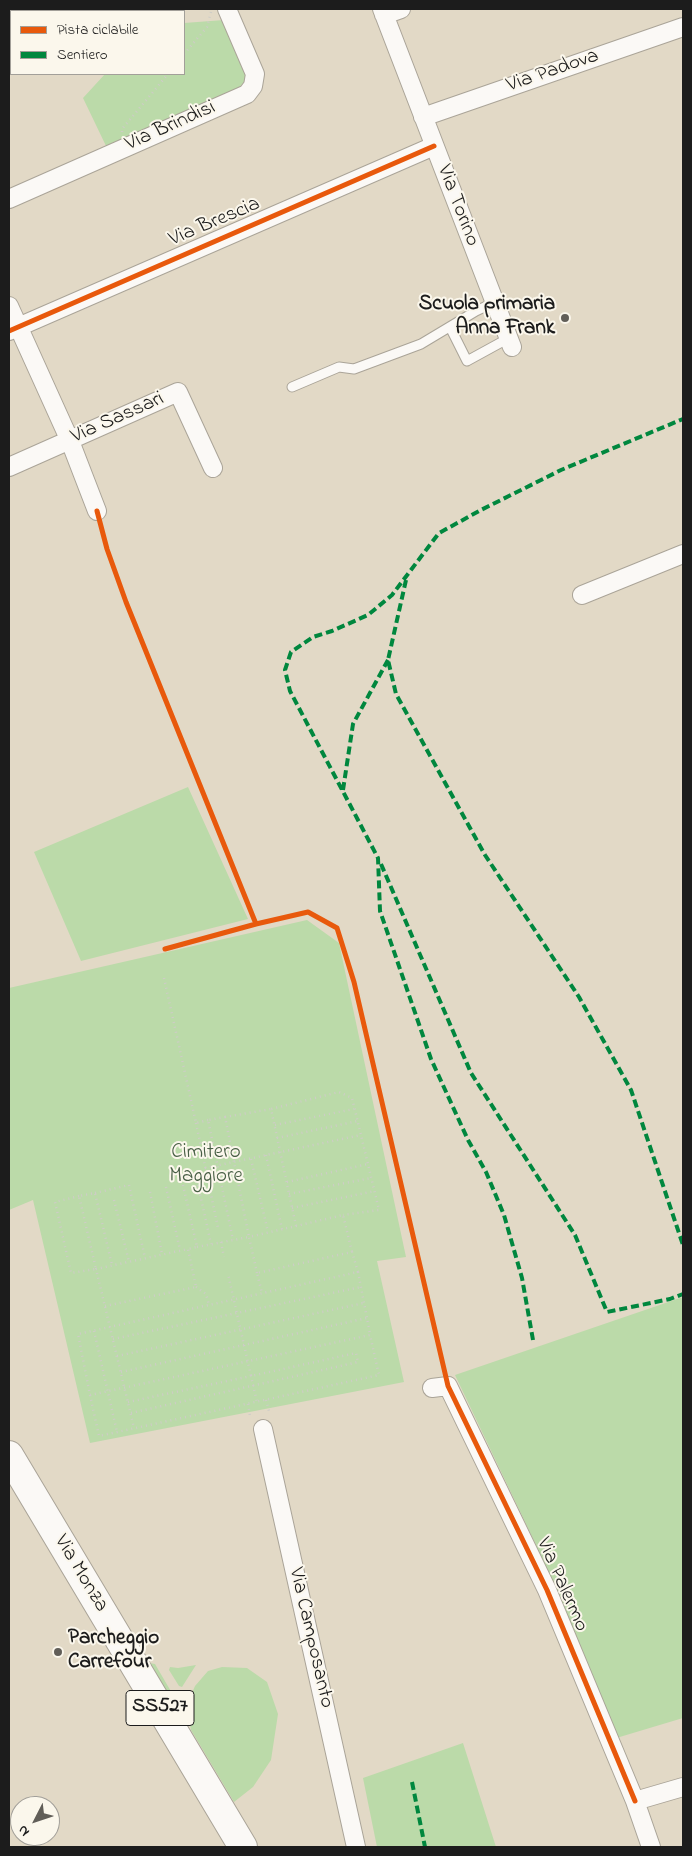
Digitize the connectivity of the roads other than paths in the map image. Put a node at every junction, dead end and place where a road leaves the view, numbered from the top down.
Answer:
1 (213, 9) edge
2 (227, 9) edge
3 (401, 9) edge
4 (383, 12) edge
5 (683, 26) edge
6 (423, 117) junction
7 (434, 146) junction
8 (9, 199) edge
9 (495, 302) junction
10 (9, 306) edge
11 (450, 327) junction
12 (14, 328) edge
13 (510, 342) joint
14 (292, 387) dead end
15 (70, 441) junction
16 (9, 467) edge
17 (213, 468) dead end
18 (97, 511) dead end
19 (683, 554) edge
20 (582, 595) dead end
21 (440, 1387) dead end
22 (263, 1429) dead end
23 (9, 1455) edge
24 (683, 1787) edge
25 (634, 1801) junction
26 (242, 1847) edge
27 (356, 1847) edge
28 (651, 1847) edge

1 - 2 street
2 - 8 street, Via Brindisi
3 - 4 street
4 - 6 street, Via Torino
5 - 6 street, Via Padova
6 - 7 street, Via Torino
7 - 9 street, Via Torino
7 - 12 street, Via Brescia
9 - 11 lane
9 - 13 street, Via Torino
10 - 12 street
11 - 13 lane
11 - 14 lane
12 - 15 street
15 - 16 street, Via Sassari
15 - 17 street, Via Sassari
15 - 18 street
19 - 20 street
21 - 25 street, Via Palermo
22 - 27 street, Via Camposanto
23 - 26 main road, Via Monza / SS527
24 - 25 street
25 - 28 street, Via Palermo

